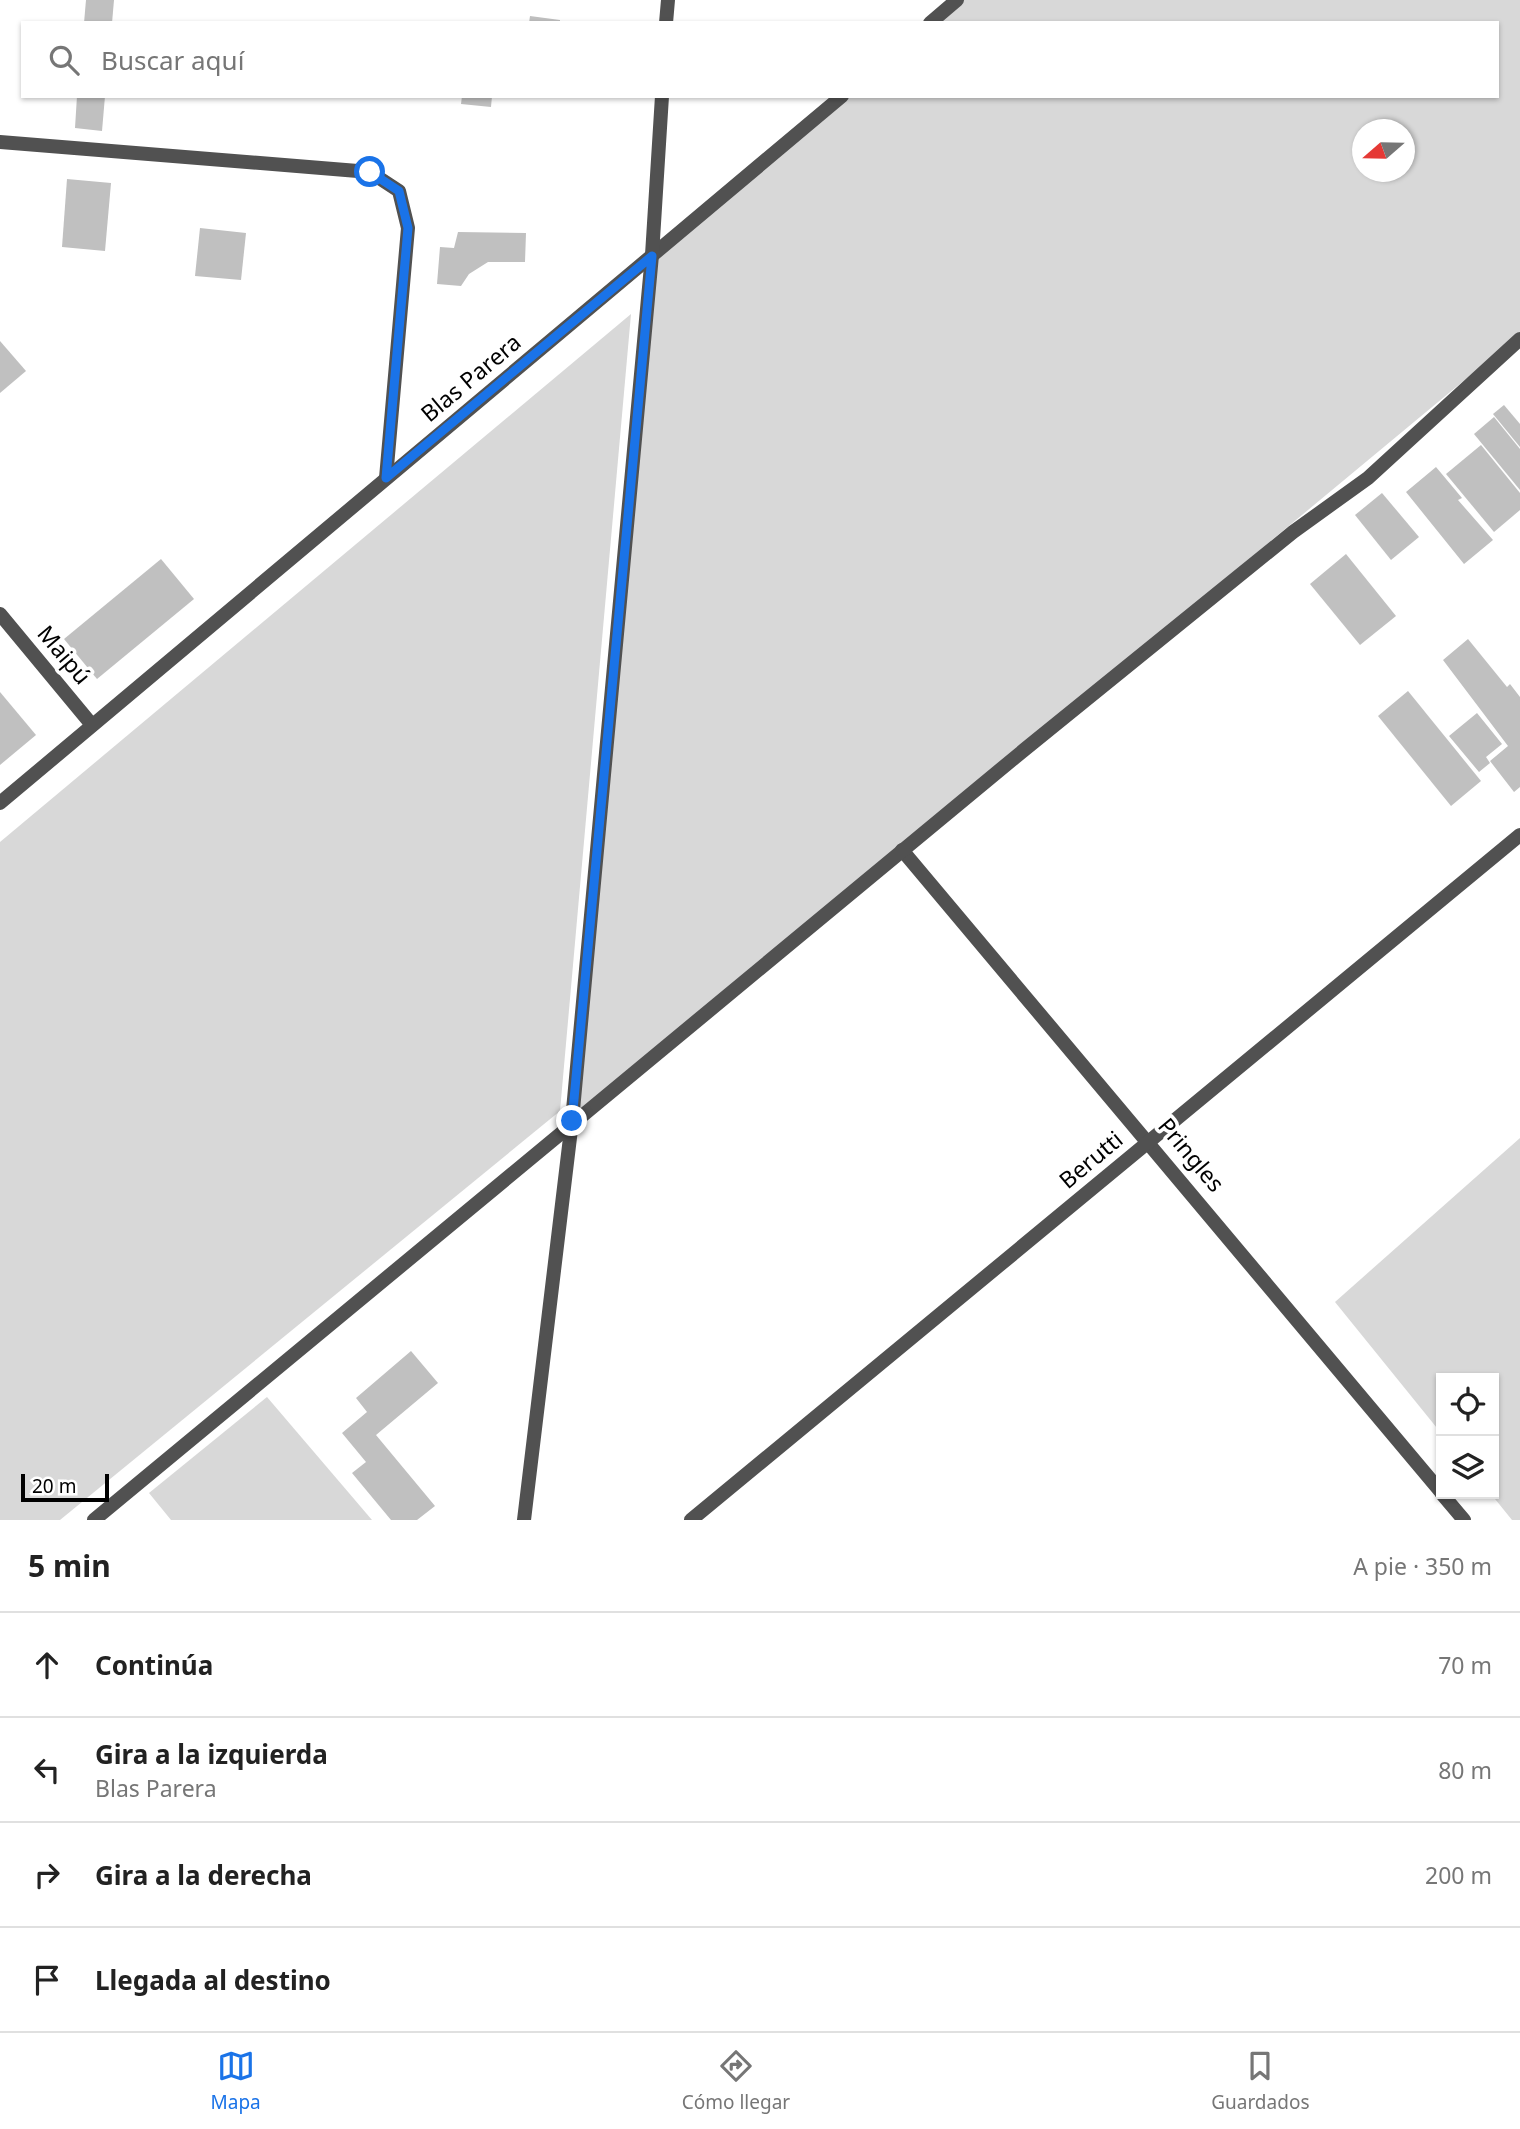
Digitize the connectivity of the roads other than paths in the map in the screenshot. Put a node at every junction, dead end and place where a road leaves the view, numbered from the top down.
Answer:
1 (668, 0) edge
2 (957, 0) edge
3 (666, 21) edge
4 (932, 21) edge
5 (662, 98) edge
6 (840, 98) edge
7 (0, 142) edge
8 (652, 256) junction
9 (1520, 339) edge
10 (386, 478) junction
11 (0, 614) edge
12 (92, 725) junction
13 (0, 803) edge
14 (1520, 835) edge
15 (902, 850) junction
16 (572, 1121) junction
17 (1150, 1141) junction
18 (1436, 1486) edge
19 (1447, 1499) edge
20 (94, 1520) edge
21 (524, 1520) edge
22 (691, 1520) edge
23 (1464, 1520) edge

1 - 3 street
2 - 4 street
5 - 8 street
6 - 8 street, Blas Parera
7 - 10 street
8 - 10 street, Blas Parera
8 - 16 street
9 - 15 street
10 - 12 street, Blas Parera
11 - 12 street, Maipú
12 - 13 street, Blas Parera
14 - 17 street, Berutti
15 - 16 street
15 - 17 street, Pringles
16 - 20 street
16 - 21 street
17 - 18 street, Pringles
17 - 22 street, Berutti
19 - 23 street, Pringles

